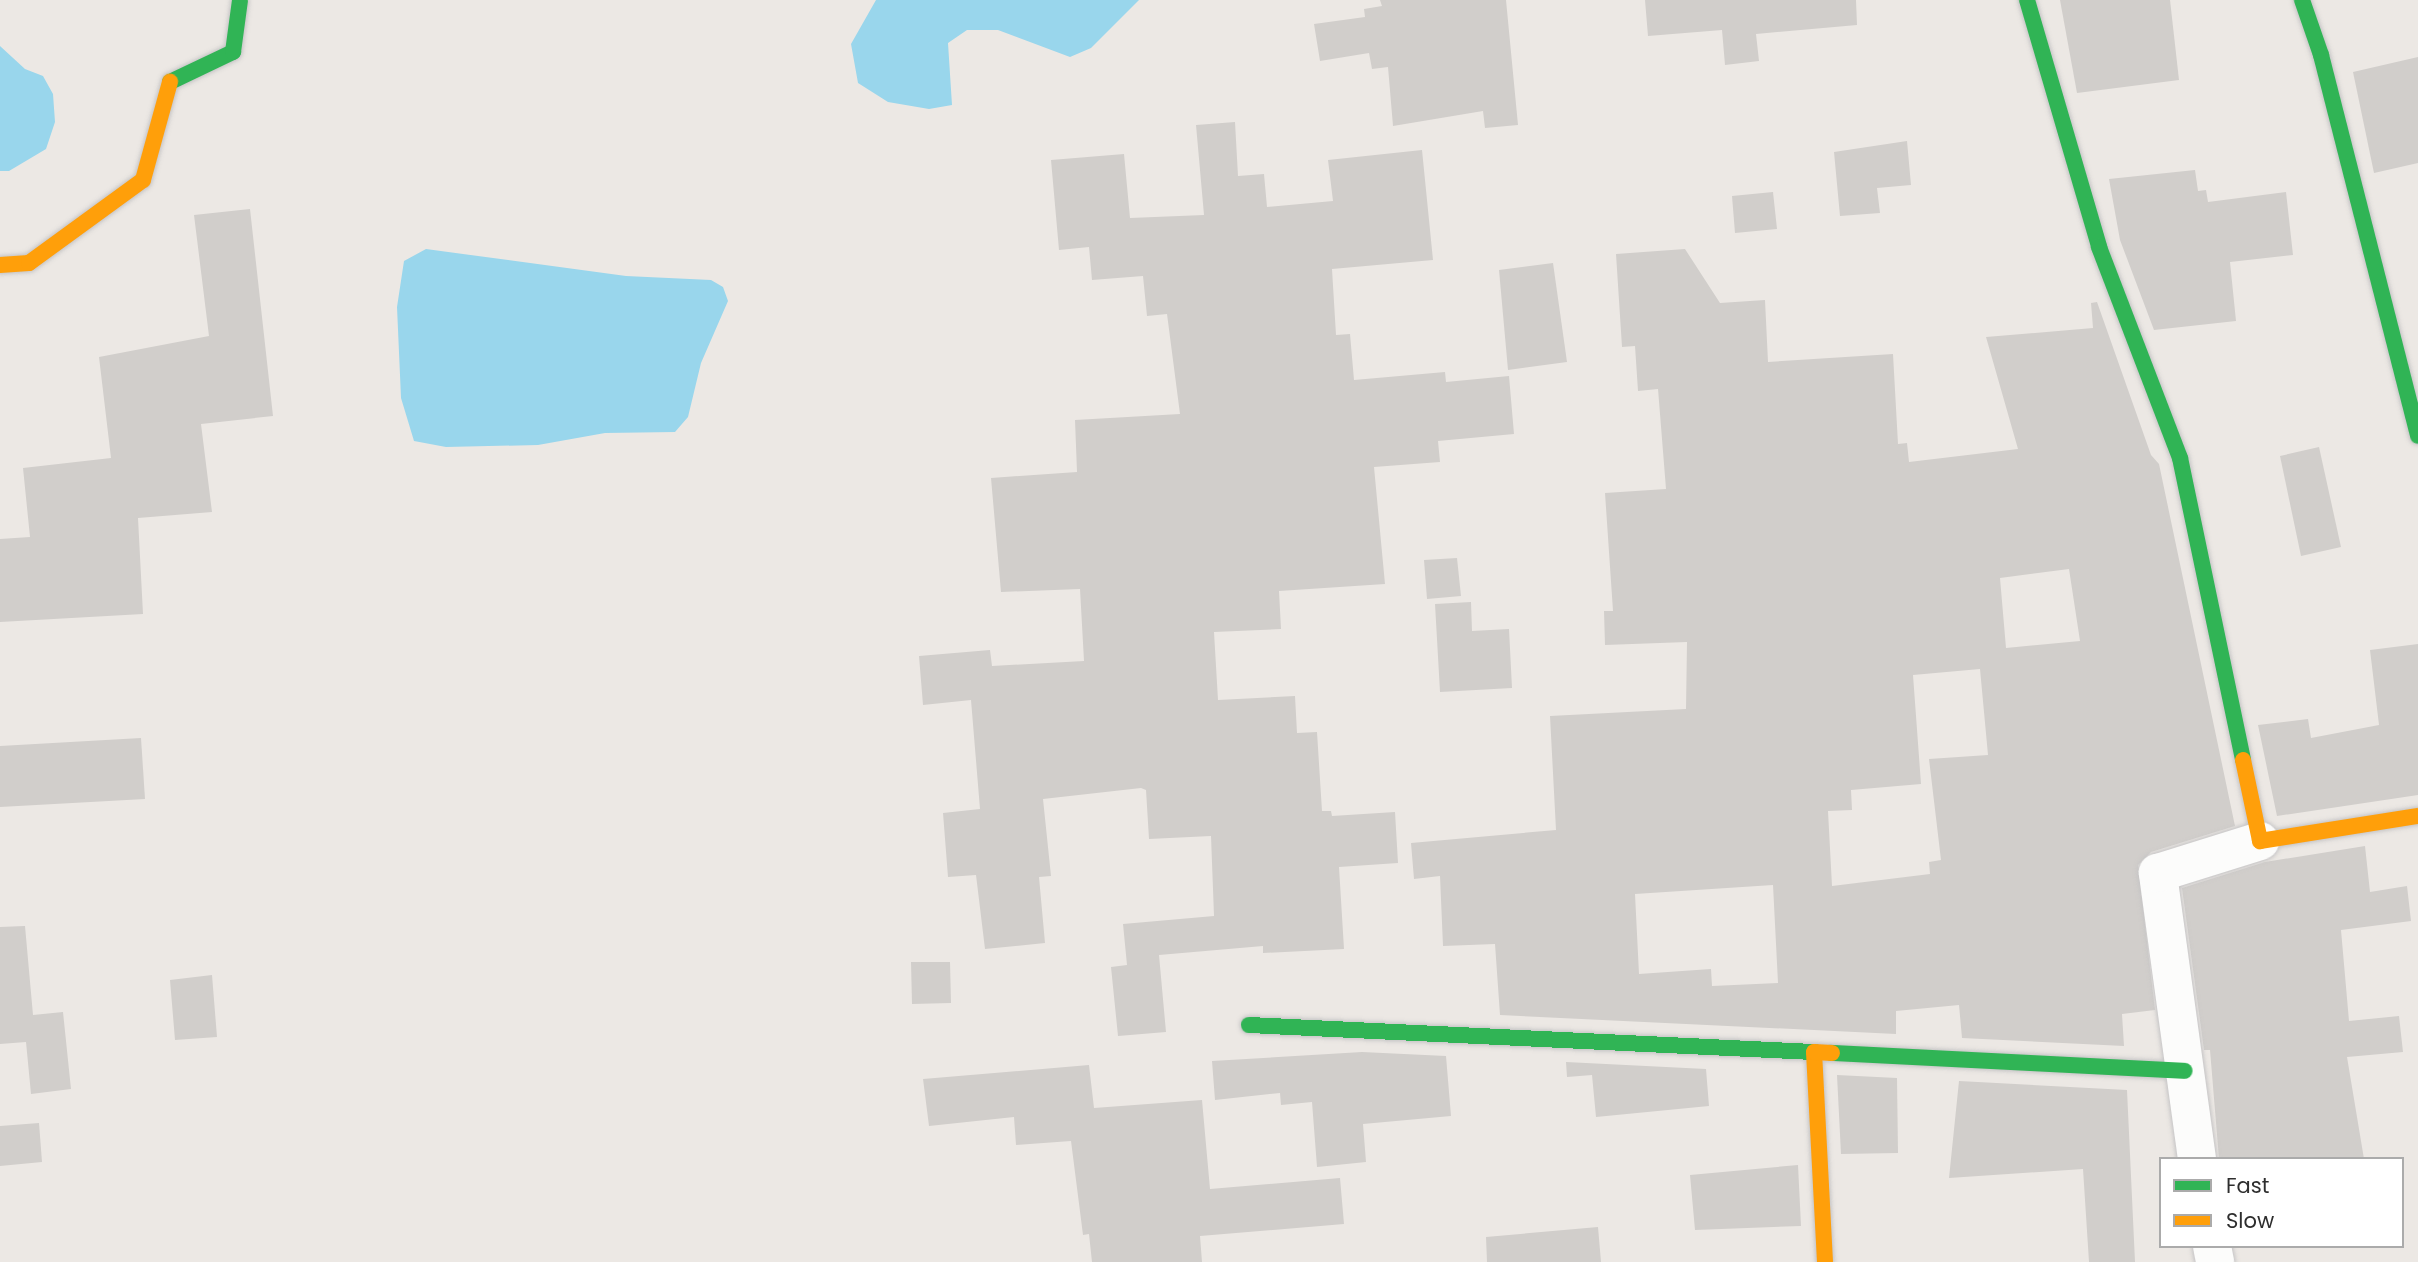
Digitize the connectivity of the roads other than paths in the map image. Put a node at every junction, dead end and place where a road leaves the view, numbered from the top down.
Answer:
1 (240, 0) edge
2 (2027, 0) edge
3 (2302, 0) edge
4 (0, 265) edge
5 (2418, 436) edge
6 (2418, 816) edge
7 (2260, 841) junction
8 (1249, 1025) dead end
9 (1814, 1052) junction
10 (2185, 1071) junction
11 (2197, 1157) edge
12 (1825, 1262) edge

1 - 4 street
2 - 7 street
3 - 5 street
6 - 7 street
7 - 10 street
8 - 9 street
9 - 10 street
9 - 12 street
10 - 11 street

